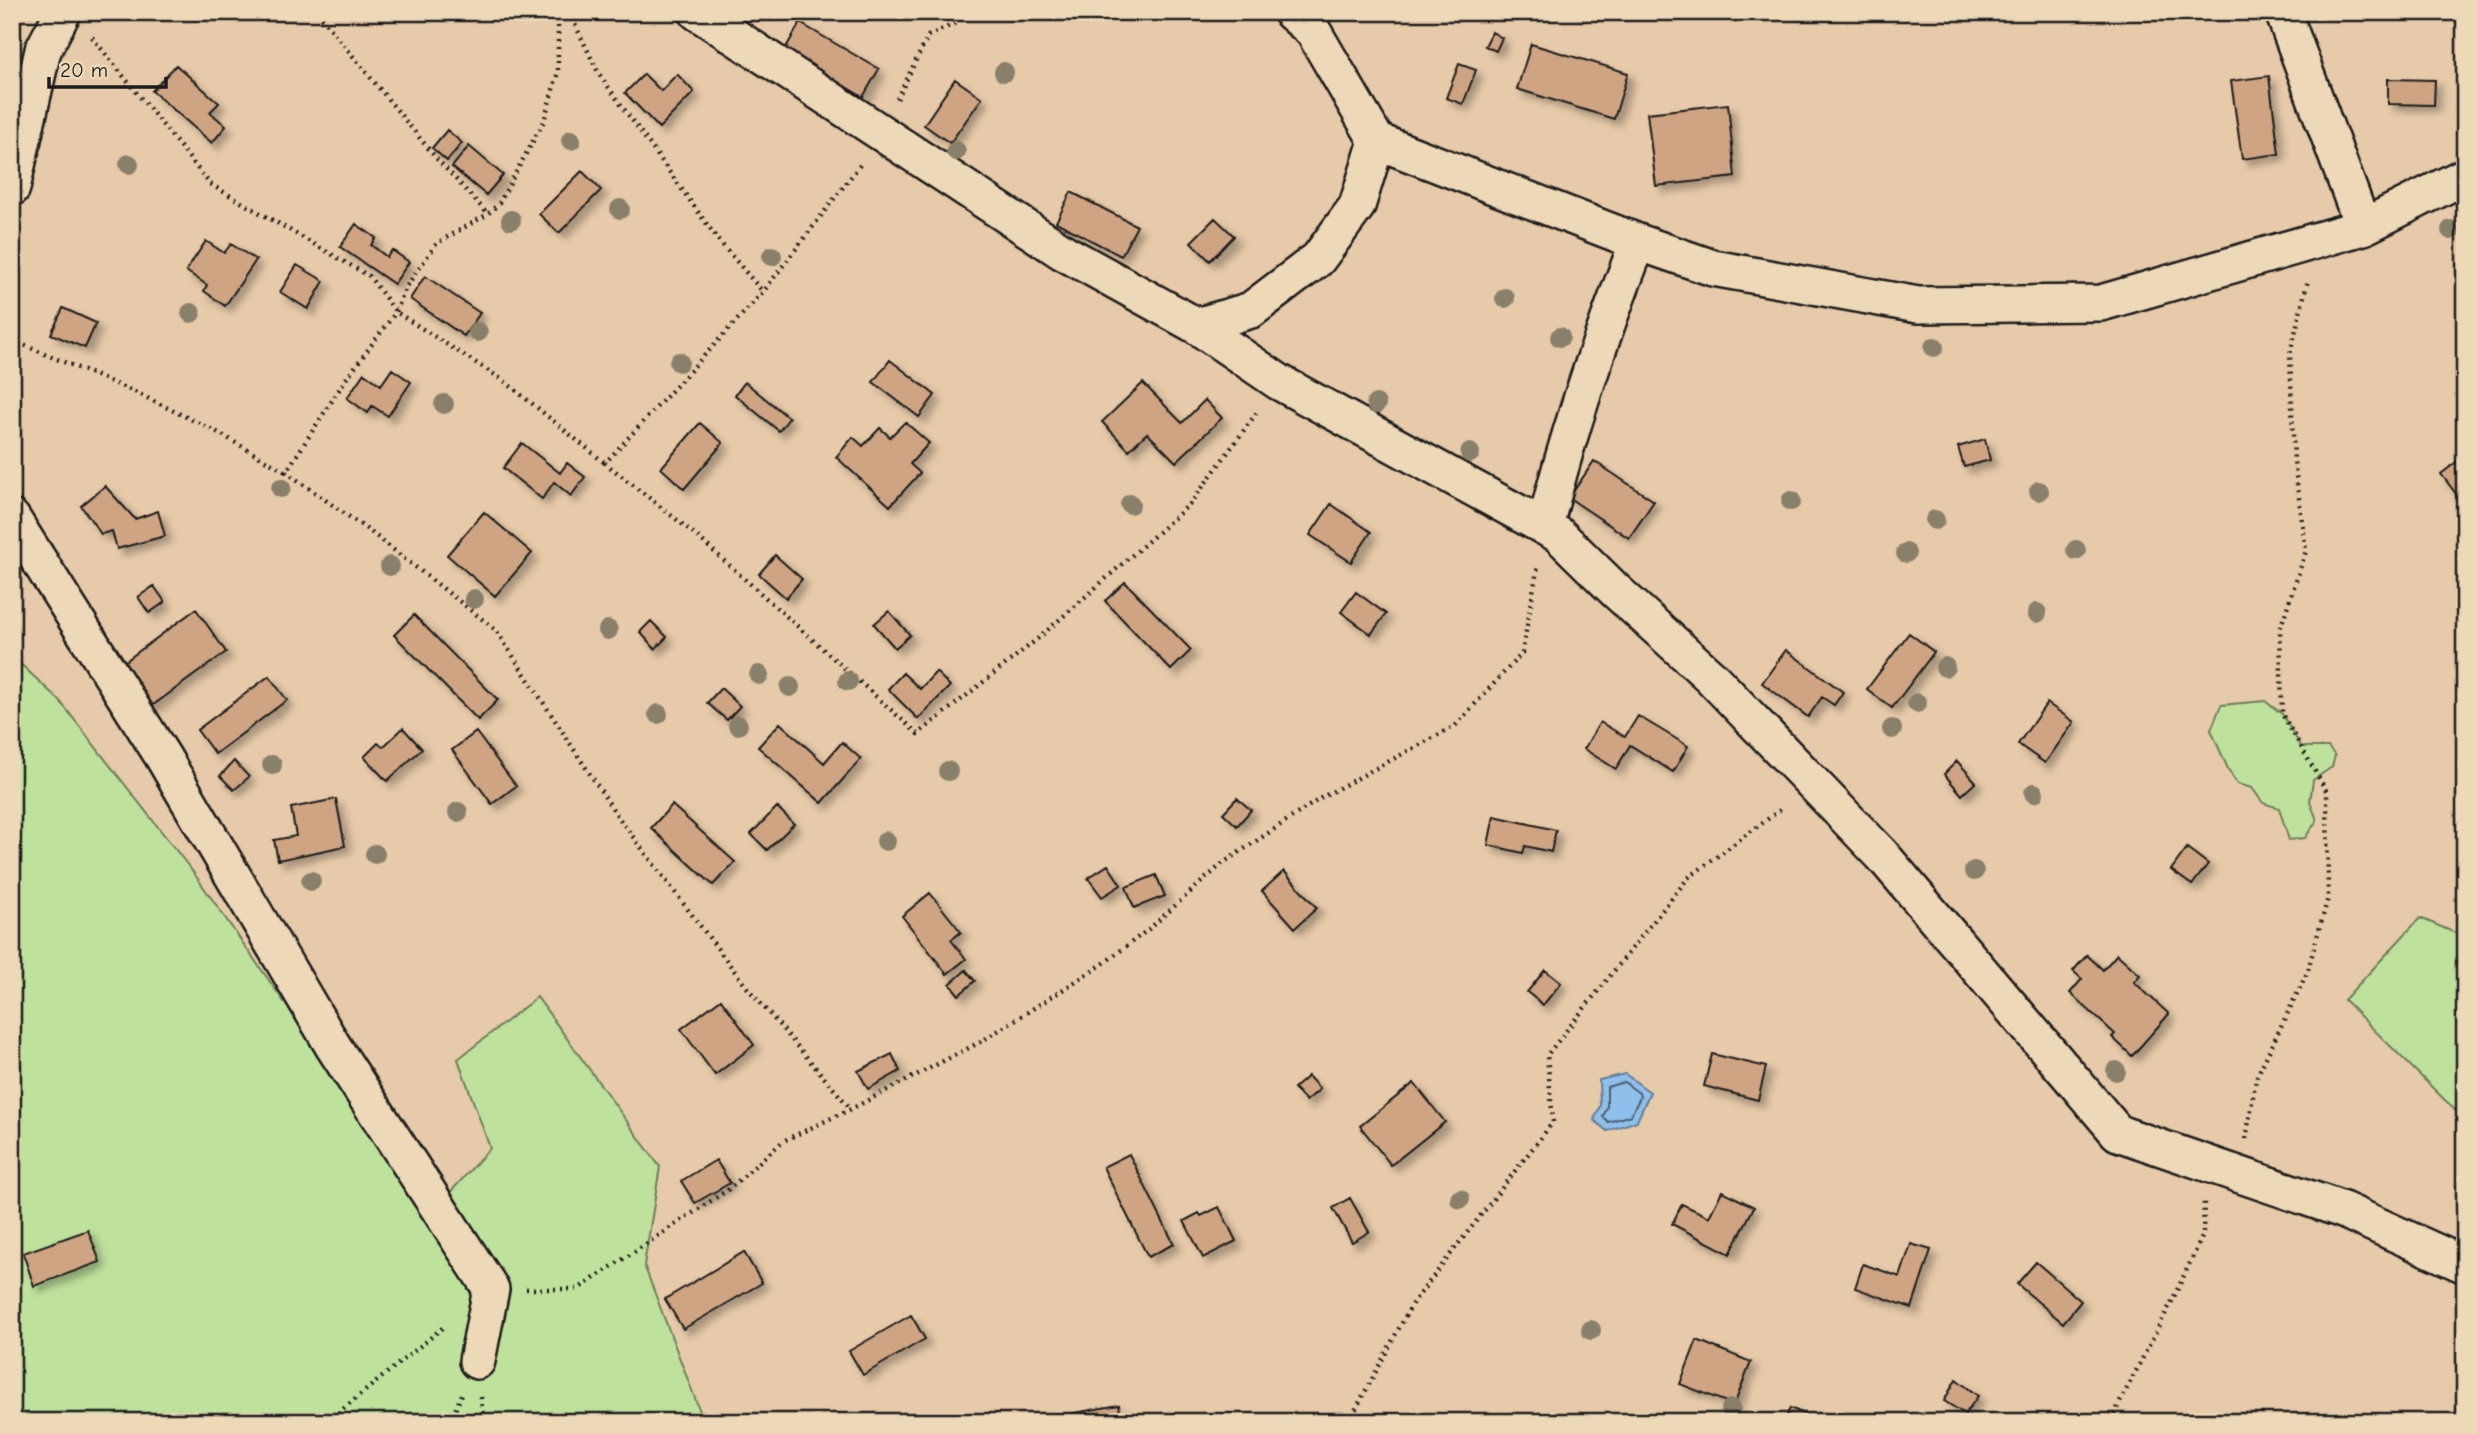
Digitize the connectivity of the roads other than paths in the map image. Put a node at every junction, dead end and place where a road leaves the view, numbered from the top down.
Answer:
1 (63, 12) edge
2 (697, 12) edge
3 (1291, 12) edge
4 (2283, 12) edge
5 (1377, 141) junction
6 (2465, 176) edge
7 (12, 188) edge
8 (2363, 227) junction
9 (1639, 242) junction
10 (1197, 326) junction
11 (12, 518) edge
12 (1545, 527) junction
13 (2465, 1265) edge
14 (477, 1361) dead end

1 - 7 street
2 - 10 street
3 - 5 street
4 - 8 street
5 - 9 street
5 - 10 street
6 - 8 street
8 - 9 street
9 - 12 street
10 - 12 street
11 - 14 street
12 - 13 street

